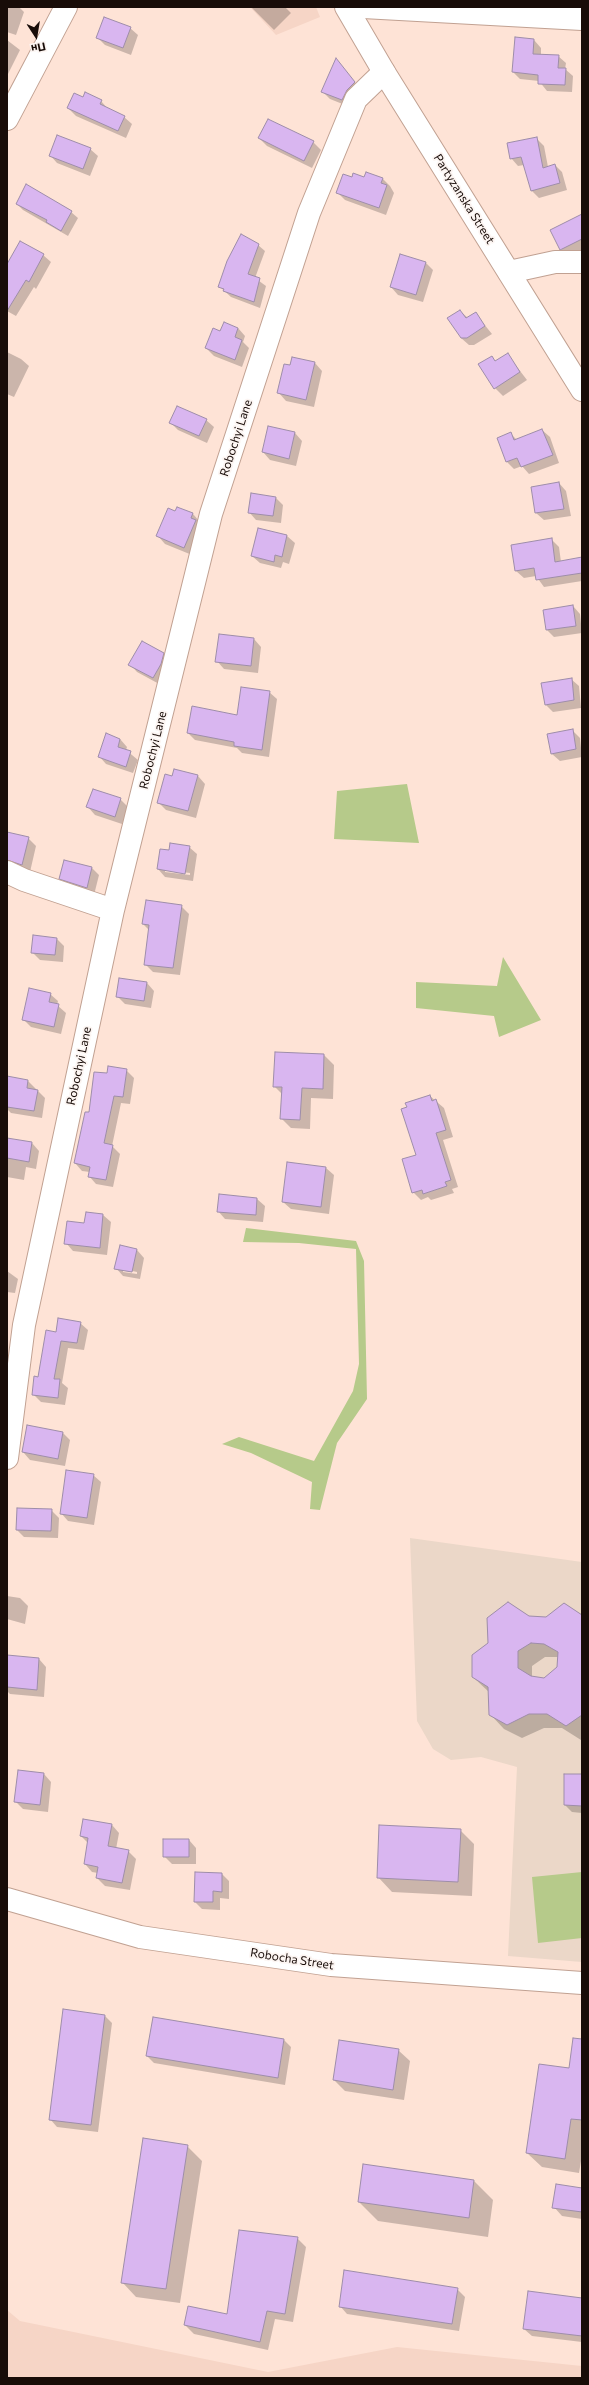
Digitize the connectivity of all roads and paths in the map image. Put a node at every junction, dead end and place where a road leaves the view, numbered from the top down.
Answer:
1 (66, 7) edge
2 (346, 7) edge
3 (363, 7) edge
4 (582, 19) edge
5 (384, 72) junction
6 (7, 119) edge
7 (582, 262) edge
8 (509, 272) junction
9 (582, 390) edge
10 (7, 872) edge
11 (113, 910) junction
12 (7, 1458) edge
13 (7, 1899) edge
14 (582, 1983) edge

1 - 6 street
2 - 5 street, Partyzanska Street
3 - 4 street
5 - 8 street, Partyzanska Street
5 - 11 street, Robochyi Lane
7 - 8 street
8 - 9 street, Partyzanska Street
10 - 11 street
11 - 12 street, Robochyi Lane
13 - 14 street, Robocha Street

